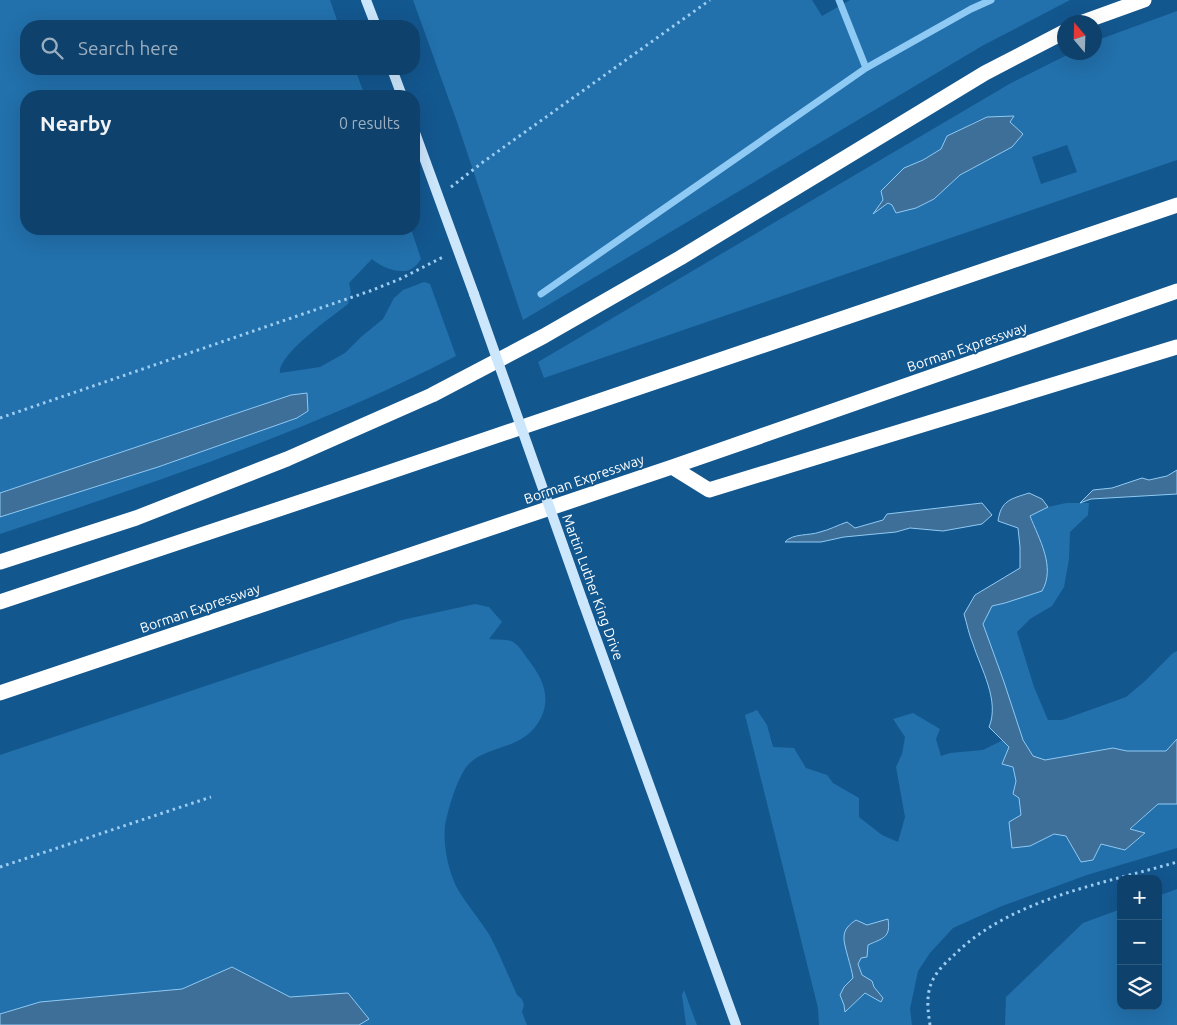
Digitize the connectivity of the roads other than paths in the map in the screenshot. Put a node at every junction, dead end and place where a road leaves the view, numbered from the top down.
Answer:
1 (366, 0) edge
2 (1144, 0) edge
3 (1102, 15) edge
4 (374, 20) edge
5 (1057, 36) edge
6 (394, 75) edge
7 (400, 90) edge
8 (420, 147) edge
9 (1177, 206) edge
10 (1177, 291) edge
11 (1177, 347) edge
12 (672, 467) junction
13 (0, 562) edge
14 (0, 602) edge
15 (0, 693) edge
16 (736, 1025) edge

1 - 4 main road
2 - 3 highway
5 - 13 highway
6 - 7 main road
8 - 16 main road, Martin Luther King Drive, bridge
9 - 14 highway
10 - 12 highway, Borman Expressway
11 - 12 highway
12 - 15 highway, Borman Expressway

